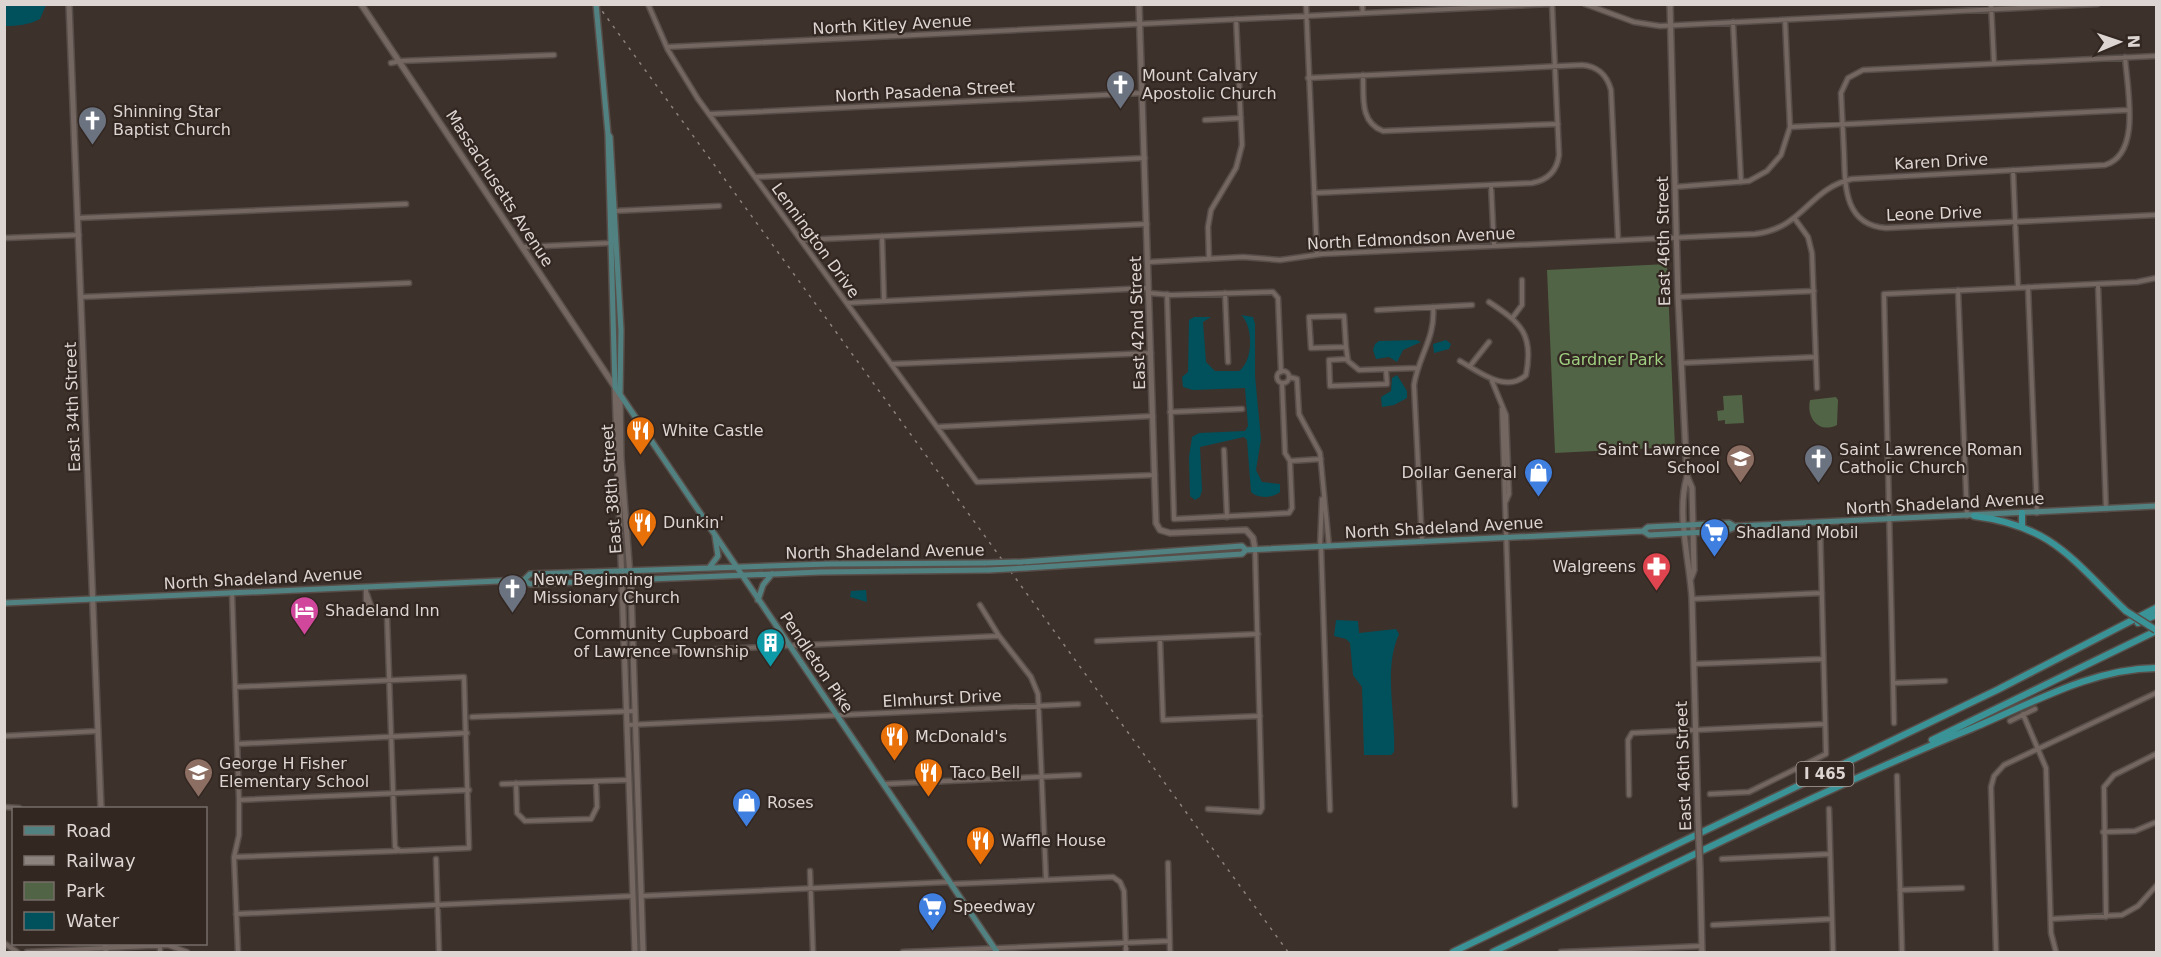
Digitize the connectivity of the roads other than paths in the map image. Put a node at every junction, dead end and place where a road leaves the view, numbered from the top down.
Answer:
1 (69, 4) edge
2 (361, 4) edge
3 (596, 4) edge
4 (648, 4) edge
5 (1139, 4) edge
6 (1306, 4) edge
7 (1362, 4) edge
8 (1551, 4) edge
9 (1585, 4) edge
10 (1670, 4) edge
11 (2097, 4) edge
12 (1991, 7) edge
13 (1363, 14) junction
14 (1306, 16) junction
15 (1236, 20) junction
16 (1785, 20) junction
17 (1733, 22) junction
18 (1140, 24) junction
19 (1671, 26) junction
20 (667, 47) junction
21 (554, 55) dead end
22 (2157, 56) edge
23 (2125, 57) junction
24 (400, 60) junction
25 (391, 63) dead end
26 (1994, 63) junction
27 (1555, 66) junction
28 (1363, 75) junction
29 (1308, 78) junction
30 (1143, 93) junction
31 (2128, 110) junction
32 (709, 114) junction
33 (1241, 118) junction
34 (1205, 120) dead end
35 (1558, 124) junction
36 (1842, 124) junction
37 (1790, 127) junction
38 (608, 134) junction
39 (1145, 158) junction
40 (2013, 170) junction
41 (755, 177) junction
42 (1845, 181) junction
43 (1741, 182) junction
44 (1491, 185) junction
45 (1675, 186) junction
46 (1314, 193) junction
47 (406, 204) dead end
48 (719, 206) dead end
49 (614, 211) junction
50 (2157, 215) edge
51 (78, 218) junction
52 (1795, 219) junction
53 (2015, 222) junction
54 (1147, 224) junction
55 (79, 235) junction
56 (882, 236) junction
57 (4, 238) edge
58 (1676, 238) junction
59 (1618, 239) junction
60 (800, 240) junction
61 (610, 243) junction
62 (1494, 245) junction
63 (522, 247) junction
64 (1317, 254) junction
65 (1209, 259) junction
66 (1149, 262) junction
67 (2157, 278) edge
68 (1522, 280) dead end
69 (409, 283) dead end
70 (2098, 284) junction
71 (2018, 287) junction
72 (2028, 287) junction
73 (1958, 290) junction
74 (1149, 291) junction
75 (1814, 291) junction
76 (1225, 293) junction
77 (1167, 294) junction
78 (81, 297) junction
79 (1677, 297) junction
80 (884, 301) junction
81 (1490, 302) dead end
82 (847, 303) junction
83 (1473, 305) dead end
84 (1433, 307) junction
85 (1377, 310) dead end
86 (1513, 317) junction
87 (1489, 342) dead end
88 (1346, 347) junction
89 (1151, 353) junction
90 (1816, 357) junction
91 (1347, 359) junction
92 (1460, 361) dead end
93 (1228, 362) dead end
94 (1680, 363) junction
95 (891, 364) junction
96 (1470, 366) junction
97 (1417, 368) junction
98 (1386, 370) junction
99 (1281, 372) junction
100 (1289, 377) junction
101 (1492, 381) junction
102 (1282, 383) junction
103 (615, 387) junction
104 (1817, 388) dead end
105 (620, 394) junction
106 (1242, 409) dead end
107 (1170, 412) junction
108 (1153, 416) junction
109 (936, 427) junction
110 (1224, 450) dead end
111 (1321, 459) junction
112 (1290, 461) junction
113 (1155, 475) junction
114 (1687, 476) junction
115 (1323, 499) junction
116 (2157, 506) edge
117 (2106, 509) junction
118 (2022, 513) junction
119 (2037, 513) junction
120 (1970, 516) junction
121 (1227, 517) junction
122 (1890, 519) junction
123 (1820, 523) junction
124 (1685, 525) junction
125 (1693, 525) junction
126 (1734, 526) junction
127 (2022, 526) junction
128 (1643, 531) junction
129 (1685, 533) junction
130 (1693, 533) junction
131 (715, 534) junction
132 (1508, 538) junction
133 (1422, 542) junction
134 (1320, 546) junction
135 (1329, 546) junction
136 (1255, 549) junction
137 (1246, 550) junction
138 (737, 568) junction
139 (708, 569) junction
140 (622, 570) junction
141 (630, 571) junction
142 (772, 574) junction
143 (743, 575) junction
144 (1691, 578) junction
145 (524, 580) junction
146 (622, 580) junction
147 (630, 580) junction
148 (366, 590) junction
149 (232, 593) junction
150 (1822, 593) junction
151 (93, 599) junction
152 (1692, 599) junction
153 (758, 600) junction
154 (4, 603) edge
155 (980, 605) dead end
156 (2157, 608) edge
157 (2157, 615) edge
158 (2157, 631) edge
159 (1258, 634) junction
160 (2111, 634) junction
161 (999, 636) junction
162 (1160, 639) junction
163 (1097, 641) dead end
164 (791, 646) junction
165 (633, 653) junction
166 (1823, 659) junction
167 (1694, 664) junction
168 (2157, 668) edge
169 (389, 680) junction
170 (1945, 681) dead end
171 (1893, 683) junction
172 (235, 687) junction
173 (2157, 693) edge
174 (1078, 704) dead end
175 (1039, 705) junction
176 (2035, 709) dead end
177 (627, 711) junction
178 (635, 711) junction
179 (2023, 714) junction
180 (837, 715) junction
181 (1260, 716) junction
182 (472, 717) dead end
183 (2010, 721) dead end
184 (1894, 723) dead end
185 (635, 724) junction
186 (1825, 724) junction
187 (627, 725) junction
188 (98, 731) junction
189 (1696, 731) junction
190 (467, 733) junction
191 (4, 736) edge
192 (391, 736) junction
193 (237, 744) junction
194 (2039, 748) junction
195 (2157, 754) edge
196 (1902, 756) junction
197 (1079, 775) dead end
198 (1897, 776) dead end
199 (1042, 778) junction
200 (629, 780) junction
201 (596, 781) junction
202 (516, 783) junction
203 (502, 784) dead end
204 (883, 784) junction
205 (469, 790) junction
206 (393, 794) junction
207 (1710, 794) dead end
208 (1629, 795) dead end
209 (239, 800) junction
210 (1515, 805) dead end
211 (101, 807) edge
212 (1208, 808) dead end
213 (1829, 809) dead end
214 (1330, 810) dead end
215 (2154, 823) dead end
216 (2103, 832) junction
217 (397, 851) junction
218 (1830, 854) junction
219 (234, 857) junction
220 (436, 859) dead end
221 (1722, 859) dead end
222 (1168, 863) dead end
223 (810, 871) dead end
224 (1046, 879) junction
225 (950, 883) junction
226 (2157, 886) edge
227 (810, 888) junction
228 (1962, 888) dead end
229 (1900, 890) junction
230 (633, 896) junction
231 (641, 896) junction
232 (438, 905) junction
233 (236, 914) junction
234 (2106, 917) junction
235 (1832, 919) junction
236 (2051, 919) junction
237 (1713, 925) dead end
238 (1169, 941) junction
239 (4, 943) edge
240 (1125, 944) junction
241 (146, 945) edge
242 (167, 945) edge
243 (106, 948) edge
244 (1702, 949) edge
245 (996, 951) edge
246 (17, 952) edge
247 (27, 952) edge
248 (187, 952) edge
249 (237, 952) edge
250 (439, 952) edge
251 (635, 952) edge
252 (643, 952) edge
253 (813, 952) edge
254 (903, 952) edge
255 (1126, 952) edge
256 (1170, 952) edge
257 (1453, 952) edge
258 (1493, 952) edge
259 (1561, 952) edge
260 (1833, 952) edge
261 (1902, 952) edge
262 (1996, 952) edge
263 (2056, 952) edge

1 - 51 main road, East 34th Street
2 - 24 main road, Massachusetts Avenue
3 - 38 main road, East 38th Street
4 - 20 street, Lennington Drive
5 - 18 main road, East 42nd Street
6 - 14 street
7 - 13 street
8 - 13 street, North Kitley Avenue
8 - 27 street
9 - 19 street
10 - 19 main road, East 46th Street
11 - 12 street
12 - 16 street
12 - 26 street
13 - 14 street, North Kitley Avenue
14 - 15 street, North Kitley Avenue
14 - 29 street
15 - 18 street, North Kitley Avenue
15 - 33 street
16 - 17 street
16 - 37 street
17 - 19 street
17 - 43 street
18 - 20 street, North Kitley Avenue
18 - 30 main road, East 42nd Street
19 - 45 main road, East 46th Street
20 - 32 street, Lennington Drive
21 - 24 street
22 - 23 street
23 - 26 street
23 - 31 street, Karen Drive
24 - 25 street
24 - 63 main road, Massachusetts Avenue
26 - 36 street, Leone Drive
27 - 28 street
27 - 35 street
27 - 59 street
28 - 29 street
28 - 35 street
29 - 46 street
30 - 32 street, North Pasadena Street
30 - 39 main road, East 42nd Street
31 - 36 street
31 - 40 street, Karen Drive
32 - 41 street, Lennington Drive
33 - 34 street
33 - 65 street
35 - 44 street
36 - 37 street
36 - 42 street, Leone Drive
37 - 43 street
38 - 49 main road, East 38th Street
38 - 61 main road, East 38th Street
39 - 41 street
39 - 54 main road, East 42nd Street
40 - 42 street, Karen Drive
40 - 53 street
41 - 60 street, Lennington Drive
42 - 52 street, Karen Drive
42 - 53 street, Leone Drive
43 - 45 street
44 - 46 street
44 - 62 street
45 - 58 main road, East 46th Street
46 - 64 street
47 - 51 street
48 - 49 street
49 - 105 main road, East 38th Street
50 - 53 street, Leone Drive
51 - 55 main road, East 34th Street
52 - 58 street, Karen Drive
52 - 75 street
53 - 71 street
54 - 56 street
54 - 66 main road, East 42nd Street
55 - 57 street
55 - 78 main road, East 34th Street
56 - 60 street
56 - 80 street
58 - 59 street, North Edmondson Avenue
58 - 79 main road, East 46th Street
59 - 62 street, North Edmondson Avenue
60 - 82 street, Lennington Drive
61 - 63 street
61 - 103 main road, East 38th Street
62 - 64 street, North Edmondson Avenue
63 - 103 main road, Massachusetts Avenue
64 - 65 street, North Edmondson Avenue
65 - 66 street, North Edmondson Avenue
66 - 74 main road, East 42nd Street
67 - 70 street
68 - 86 street
69 - 78 street
70 - 72 street
70 - 117 street
71 - 72 street
71 - 73 street
72 - 119 street
73 - 120 street
73 - 122 street
74 - 77 street
74 - 80 street
74 - 89 main road, East 42nd Street
75 - 79 street
75 - 90 street
76 - 77 street
76 - 93 street
76 - 99 street
77 - 107 street, East 42nd Street
78 - 151 main road, East 34th Street
79 - 94 main road, East 46th Street
80 - 82 street
81 - 86 street
82 - 95 street, Lennington Drive
83 - 84 street
84 - 85 street
84 - 97 street
86 - 101 street
87 - 96 street
88 - 88 street
88 - 91 street
89 - 95 street
89 - 108 main road, East 42nd Street
90 - 94 street
90 - 104 street
91 - 98 street
91 - 98 street
92 - 96 street
94 - 114 main road, East 46th Street
95 - 109 street, Lennington Drive
96 - 101 street
97 - 98 street
97 - 133 street
99 - 100 street
99 - 102 street
100 - 102 street
100 - 111 street
101 - 132 street
102 - 112 street
103 - 105 main road, Pendleton Pike
103 - 140 main road, East 38th Street
105 - 131 main road, Pendleton Pike
105 - 141 main road, East 38th Street
106 - 107 street
107 - 121 street, East 42nd Street
108 - 109 street
108 - 113 main road, East 42nd Street
109 - 113 street, Lennington Drive
110 - 121 street
111 - 112 street
111 - 115 street
112 - 121 street
113 - 136 main road, East 42nd Street
114 - 124 main road, East 46th Street
114 - 125 main road, East 46th Street
115 - 134 street
115 - 135 street
116 - 117 main road, North Shadeland Avenue
117 - 119 main road, North Shadeland Avenue
118 - 119 main road, North Shadeland Avenue
118 - 120 main road, North Shadeland Avenue
118 - 127 highway
120 - 122 main road, North Shadeland Avenue
120 - 127 highway
122 - 123 main road, North Shadeland Avenue
122 - 171 street
123 - 126 main road, North Shadeland Avenue
123 - 150 street
124 - 125 main road, North Shadeland Avenue
124 - 128 main road, North Shadeland Avenue
124 - 129 main road, East 46th Street
125 - 126 main road, North Shadeland Avenue
125 - 130 main road, East 46th Street
126 - 130 main road, North Shadeland Avenue
127 - 158 highway, bridge
128 - 129 main road, North Shadeland Avenue
128 - 132 main road, North Shadeland Avenue
129 - 130 main road, North Shadeland Avenue
129 - 144 main road, East 46th Street
130 - 144 main road, East 46th Street
131 - 138 main road, Pendleton Pike
131 - 139 main road
132 - 133 main road, North Shadeland Avenue
132 - 210 street
133 - 135 main road, North Shadeland Avenue
134 - 135 main road, North Shadeland Avenue
134 - 136 main road, North Shadeland Avenue
134 - 214 street
136 - 137 main road, North Shadeland Avenue
136 - 159 street
137 - 138 main road, North Shadeland Avenue, bridge
137 - 142 main road, North Shadeland Avenue, bridge
138 - 139 main road, North Shadeland Avenue
138 - 143 main road, Pendleton Pike
139 - 141 main road, North Shadeland Avenue
140 - 141 main road, North Shadeland Avenue
140 - 145 main road, North Shadeland Avenue
140 - 146 main road, East 38th Street
141 - 147 main road, East 38th Street
142 - 143 main road, North Shadeland Avenue
142 - 153 main road
143 - 147 main road, North Shadeland Avenue
143 - 153 main road, Pendleton Pike
144 - 152 main road, East 46th Street
145 - 146 main road, North Shadeland Avenue
145 - 148 main road, North Shadeland Avenue
146 - 147 main road, North Shadeland Avenue
146 - 177 main road, East 38th Street
147 - 165 main road, East 38th Street
148 - 149 main road, North Shadeland Avenue
148 - 169 street
149 - 151 main road, North Shadeland Avenue
149 - 172 street
150 - 152 street
150 - 166 street
151 - 154 main road, North Shadeland Avenue
151 - 188 main road, East 34th Street
152 - 167 main road, East 46th Street
153 - 164 main road, Pendleton Pike
155 - 161 street
156 - 160 highway
157 - 160 highway, I 465
158 - 196 highway, I 465
159 - 162 street
159 - 181 street
160 - 257 highway, I 465
161 - 164 street
161 - 175 street
162 - 163 street
162 - 181 street
164 - 165 street
164 - 180 main road, Pendleton Pike
165 - 178 main road, East 38th Street
166 - 167 street
166 - 186 street
167 - 189 main road, East 46th Street
168 - 196 highway
169 - 172 street
169 - 190 street
169 - 192 street
170 - 171 street
171 - 184 street
172 - 193 street
173 - 194 street
174 - 175 street, Elmhurst Drive
175 - 180 street, Elmhurst Drive
175 - 199 street
176 - 179 street
177 - 178 street
177 - 182 street
177 - 187 main road, East 38th Street
178 - 185 main road, East 38th Street
179 - 183 street
179 - 194 street
180 - 185 street, Elmhurst Drive
180 - 204 main road, Pendleton Pike
181 - 212 street
185 - 187 street, Elmhurst Drive
185 - 231 main road, East 38th Street
186 - 189 street
186 - 207 street
187 - 200 main road, East 38th Street
188 - 191 street
188 - 211 main road, East 34th Street
189 - 208 street
189 - 244 main road, East 46th Street, bridge
190 - 192 street
190 - 205 street
192 - 193 street
192 - 206 street
193 - 209 street
194 - 236 street
194 - 262 street
195 - 216 street
196 - 258 highway, I 465
197 - 199 street
198 - 229 street
199 - 204 street
199 - 224 street
200 - 201 street
200 - 230 main road, East 38th Street
201 - 202 street
201 - 202 street
202 - 203 street
204 - 225 main road, Pendleton Pike
205 - 206 street
205 - 217 street
206 - 209 street
206 - 217 street
209 - 219 street
213 - 218 street
215 - 216 street
216 - 234 street
217 - 219 street
218 - 221 street
218 - 235 street
219 - 233 street
220 - 232 street
222 - 238 street
223 - 227 street
224 - 225 street
224 - 240 street
225 - 227 street
225 - 245 main road, Pendleton Pike
226 - 234 street
227 - 231 street
227 - 253 street
228 - 229 street
229 - 261 street
230 - 232 street
230 - 251 main road, East 38th Street
231 - 252 main road, East 38th Street
232 - 233 street
232 - 250 street
233 - 249 street
234 - 236 street
235 - 237 street
235 - 260 street
236 - 263 street
238 - 240 street
238 - 256 street
239 - 246 street
240 - 245 street
240 - 255 street
241 - 243 street
242 - 248 street
243 - 247 street
244 - 259 street
245 - 254 street

